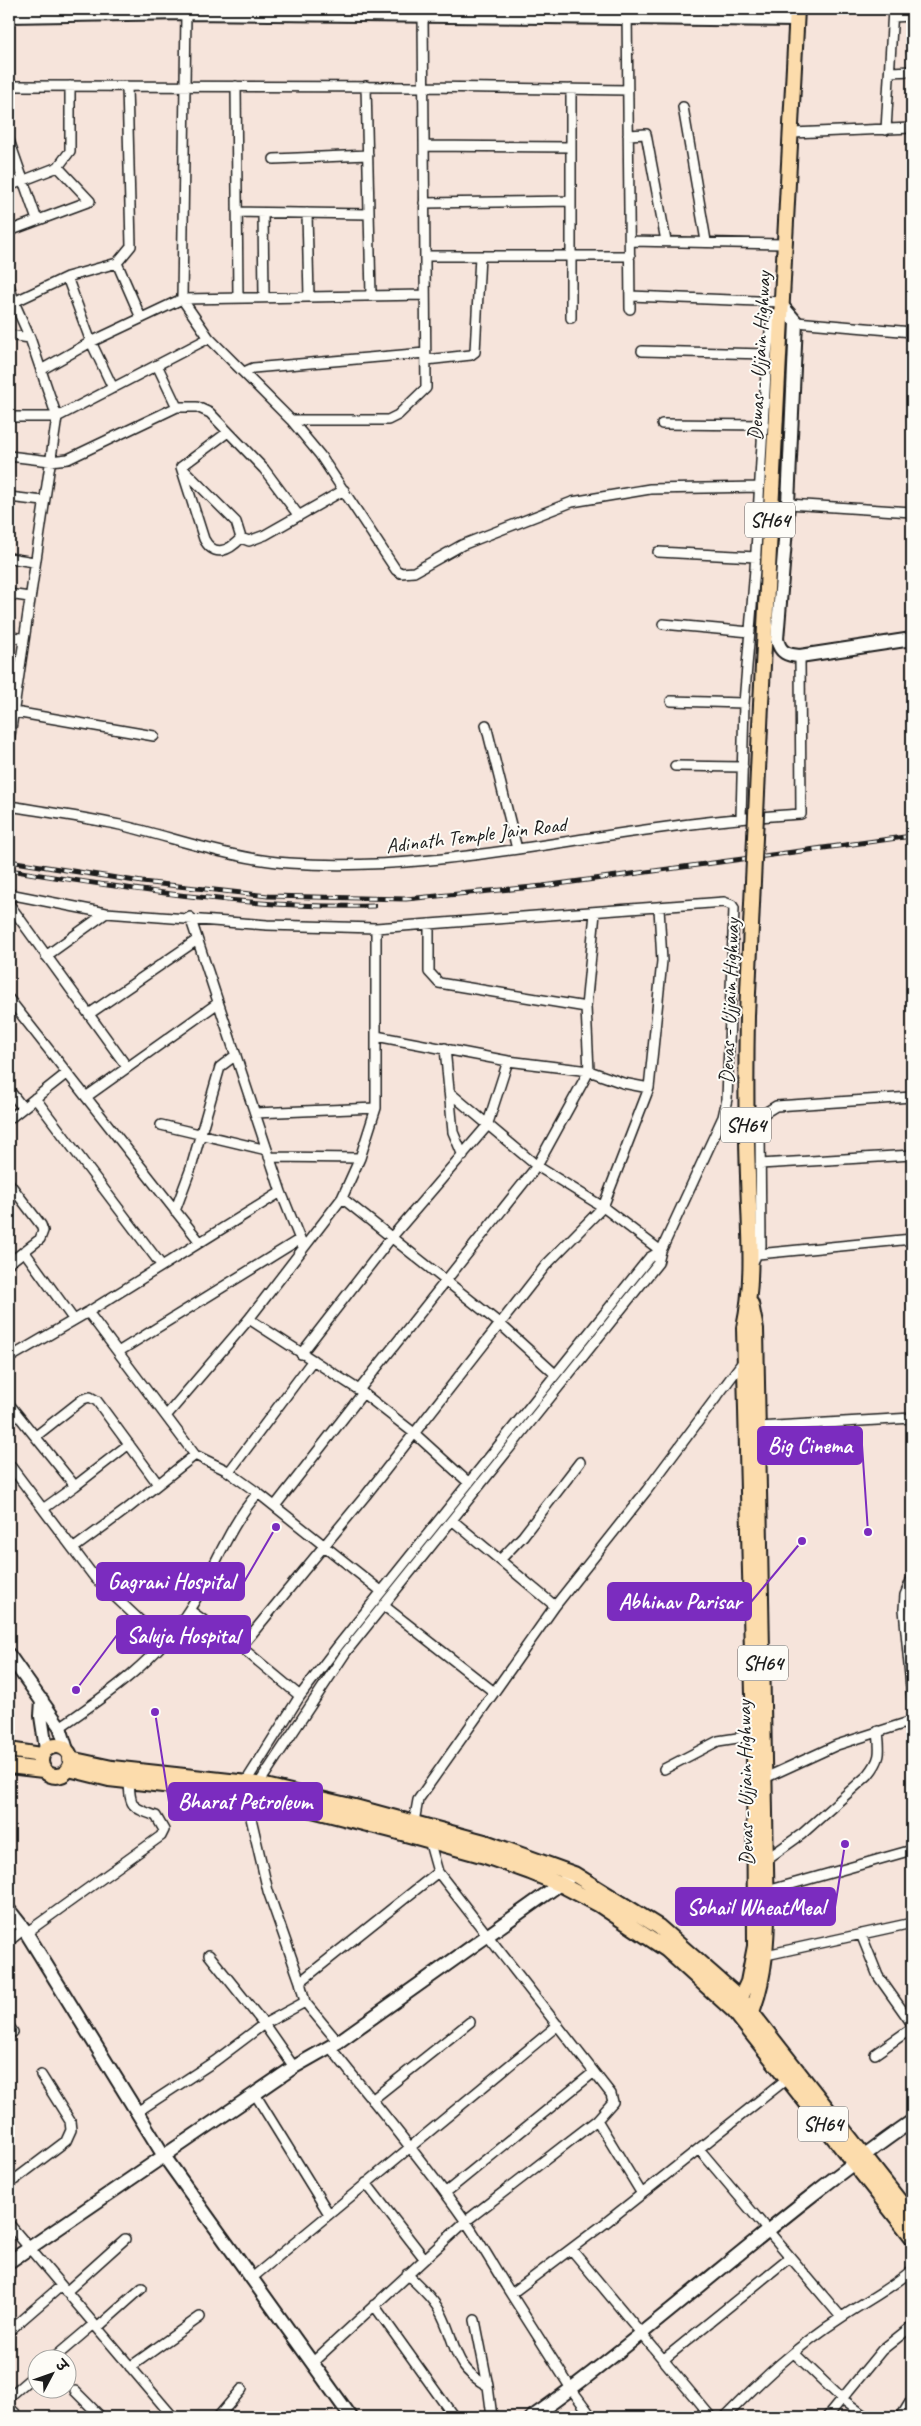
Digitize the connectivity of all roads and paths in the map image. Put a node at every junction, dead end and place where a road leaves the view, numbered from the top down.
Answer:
1 (186, 11) edge
2 (422, 12) edge
3 (567, 13) edge
4 (627, 13) edge
5 (893, 13) edge
6 (797, 14) edge
7 (9, 16) edge
8 (912, 16) edge
9 (912, 71) edge
10 (890, 72) junction
11 (9, 86) edge
12 (70, 86) junction
13 (127, 86) junction
14 (185, 86) junction
15 (236, 86) junction
16 (366, 86) junction
17 (423, 87) junction
18 (571, 89) junction
19 (628, 90) junction
20 (683, 107) dead end
21 (912, 128) edge
22 (886, 130) junction
23 (792, 133) junction
24 (628, 135) junction
25 (9, 140) edge
26 (424, 146) junction
27 (571, 147) junction
28 (368, 155) junction
29 (274, 159) dead end
30 (58, 167) junction
31 (23, 180) junction
32 (9, 186) edge
33 (572, 201) junction
34 (424, 203) junction
35 (237, 212) junction
36 (263, 213) junction
37 (307, 214) junction
38 (369, 214) junction
39 (38, 220) junction
40 (9, 232) edge
41 (630, 240) junction
42 (666, 240) junction
43 (706, 241) junction
44 (784, 244) junction
45 (425, 256) junction
46 (480, 256) junction
47 (572, 256) junction
48 (630, 256) junction
49 (117, 263) junction
50 (67, 277) junction
51 (9, 284) edge
52 (425, 295) junction
53 (371, 296) junction
54 (630, 296) junction
55 (264, 297) junction
56 (309, 297) junction
57 (238, 298) junction
58 (182, 299) junction
59 (11, 301) edge
60 (783, 305) junction
61 (630, 309) dead end
62 (141, 318) junction
63 (571, 318) dead end
64 (796, 322) junction
65 (912, 332) edge
66 (10, 336) edge
67 (30, 338) junction
68 (209, 338) junction
69 (91, 342) junction
70 (9, 345) edge
71 (642, 352) dead end
72 (767, 354) junction
73 (425, 356) junction
74 (157, 365) junction
75 (41, 370) junction
76 (244, 372) junction
77 (113, 388) junction
78 (177, 407) junction
79 (9, 416) edge
80 (57, 417) junction
81 (291, 420) junction
82 (662, 424) dead end
83 (764, 425) junction
84 (228, 432) junction
85 (9, 456) edge
86 (50, 461) junction
87 (182, 467) junction
88 (760, 487) junction
89 (344, 490) junction
90 (9, 497) edge
91 (43, 502) junction
92 (788, 504) junction
93 (912, 512) edge
94 (299, 516) junction
95 (241, 538) junction
96 (658, 552) dead end
97 (756, 557) junction
98 (9, 558) edge
99 (34, 562) junction
100 (9, 594) edge
101 (29, 596) junction
102 (663, 624) dead end
103 (750, 632) junction
104 (9, 636) edge
105 (23, 639) junction
106 (912, 639) edge
107 (800, 656) junction
108 (671, 701) dead end
109 (744, 703) junction
110 (761, 704) joint
111 (11, 711) edge
112 (486, 725) dead end
113 (154, 736) dead end
114 (9, 742) edge
115 (675, 766) dead end
116 (743, 767) junction
117 (9, 806) edge
118 (741, 818) junction
119 (517, 849) junction
120 (9, 894) edge
121 (9, 904) edge
122 (659, 908) junction
123 (595, 912) junction
124 (106, 913) junction
125 (190, 917) junction
126 (429, 924) junction
127 (376, 928) junction
128 (197, 940) junction
129 (46, 956) junction
130 (9, 999) edge
131 (218, 1002) junction
132 (586, 1007) junction
133 (89, 1014) junction
134 (376, 1036) junction
135 (445, 1048) junction
136 (236, 1055) junction
137 (508, 1062) junction
138 (127, 1067) junction
139 (589, 1071) junction
140 (67, 1073) junction
141 (649, 1088) junction
142 (9, 1090) edge
143 (449, 1092) junction
144 (86, 1097) junction
145 (912, 1097) edge
146 (36, 1098) junction
147 (23, 1108) junction
148 (376, 1108) junction
149 (255, 1113) junction
150 (9, 1119) edge
151 (162, 1126) dead end
152 (487, 1126) junction
153 (201, 1135) junction
154 (268, 1154) junction
155 (912, 1155) edge
156 (463, 1156) junction
157 (360, 1158) junction
158 (760, 1164) junction
159 (537, 1166) junction
160 (9, 1183) edge
161 (281, 1192) junction
162 (342, 1198) junction
163 (603, 1207) junction
164 (176, 1211) junction
165 (391, 1238) junction
166 (912, 1239) edge
167 (200, 1242) junction
168 (301, 1243) junction
169 (24, 1251) junction
170 (661, 1251) junction
171 (755, 1260) junction
172 (9, 1263) edge
173 (162, 1266) junction
174 (446, 1279) junction
175 (750, 1298) junction
176 (88, 1312) junction
177 (250, 1319) junction
178 (74, 1320) junction
179 (499, 1323) junction
180 (118, 1352) junction
181 (301, 1354) junction
182 (9, 1358) edge
183 (746, 1359) junction
184 (313, 1360) junction
185 (555, 1374) junction
186 (361, 1392) junction
187 (9, 1404) edge
188 (166, 1416) junction
189 (912, 1418) edge
190 (758, 1427) junction
191 (414, 1433) junction
192 (36, 1436) junction
193 (129, 1444) junction
194 (195, 1455) junction
195 (580, 1462) dead end
196 (9, 1464) edge
197 (229, 1472) junction
198 (469, 1483) junction
199 (158, 1484) junction
200 (75, 1486) junction
201 (258, 1493) junction
202 (275, 1506) junction
203 (43, 1508) junction
204 (452, 1520) junction
205 (323, 1545) junction
206 (74, 1548) junction
207 (500, 1560) junction
208 (912, 1578) edge
209 (381, 1591) junction
210 (383, 1604) junction
211 (554, 1606) junction
212 (189, 1610) junction
213 (164, 1644) junction
214 (240, 1647) junction
215 (9, 1655) edge
216 (494, 1692) junction
217 (300, 1696) junction
218 (912, 1698) edge
219 (42, 1700) junction
220 (912, 1721) edge
221 (60, 1727) junction
222 (878, 1731) junction
223 (759, 1734) junction
224 (9, 1750) edge
225 (43, 1752) junction
226 (69, 1759) junction
227 (9, 1766) edge
228 (664, 1769) dead end
229 (43, 1770) junction
230 (765, 1778) junction
231 (129, 1781) junction
232 (249, 1791) junction
233 (414, 1822) junction
234 (429, 1840) junction
235 (912, 1850) edge
236 (767, 1859) junction
237 (438, 1872) junction
238 (574, 1874) junction
239 (562, 1885) junction
240 (767, 1891) junction
241 (9, 1910) edge
242 (912, 1923) edge
243 (24, 1931) junction
244 (861, 1934) junction
245 (487, 1935) junction
246 (9, 1941) edge
247 (209, 1955) dead end
248 (766, 1956) junction
249 (300, 1982) junction
250 (305, 2002) junction
251 (738, 2005) junction
252 (749, 2018) junction
253 (470, 2022) dead end
254 (264, 2024) junction
255 (558, 2025) junction
256 (912, 2026) edge
257 (334, 2044) junction
258 (875, 2054) dead end
259 (294, 2067) junction
260 (594, 2072) junction
261 (41, 2075) dead end
262 (788, 2078) junction
263 (255, 2094) junction
264 (372, 2100) junction
265 (137, 2112) junction
266 (597, 2120) junction
267 (912, 2121) edge
268 (411, 2146) junction
269 (699, 2149) junction
270 (164, 2156) junction
271 (859, 2160) junction
272 (366, 2183) junction
273 (9, 2184) edge
274 (446, 2193) junction
275 (642, 2194) junction
276 (329, 2214) junction
277 (912, 2217) edge
278 (466, 2221) junction
279 (9, 2224) edge
280 (768, 2230) junction
281 (912, 2237) edge
282 (125, 2239) dead end
283 (28, 2247) junction
284 (571, 2249) junction
285 (790, 2257) junction
286 (424, 2258) junction
287 (9, 2262) edge
288 (912, 2270) edge
289 (407, 2274) junction
290 (252, 2278) junction
291 (142, 2288) dead end
292 (64, 2289) junction
293 (510, 2294) junction
294 (374, 2305) junction
295 (200, 2317) dead end
296 (841, 2318) junction
297 (475, 2320) dead end
298 (95, 2326) junction
299 (912, 2326) edge
300 (9, 2331) edge
301 (641, 2334) junction
302 (67, 2348) edge
303 (794, 2353) junction
304 (664, 2360) junction
305 (312, 2363) junction
306 (130, 2367) junction
307 (28, 2381) edge
308 (488, 2386) junction
309 (242, 2389) dead end
310 (572, 2390) junction
311 (78, 2394) edge
312 (9, 2397) edge
313 (841, 2398) junction
314 (912, 2399) edge
315 (101, 2417) edge
316 (173, 2417) edge
317 (218, 2417) edge
318 (351, 2417) edge
319 (453, 2417) edge
320 (492, 2417) edge
321 (532, 2417) edge
322 (592, 2417) edge
323 (710, 2417) edge
324 (725, 2417) edge
325 (827, 2417) edge
326 (866, 2417) edge
327 (901, 2417) edge

1 - 2 street
1 - 7 street
1 - 14 street
2 - 3 street
2 - 17 street
3 - 4 street
4 - 6 street
4 - 19 street
5 - 8 street
5 - 10 street
6 - 23 main road, Dewas - Ujjain Highway / SH64
9 - 10 street
10 - 22 street
11 - 12 street
12 - 13 street
12 - 30 street
13 - 14 street
13 - 49 street
14 - 15 street
14 - 58 street
15 - 16 street
15 - 35 street
16 - 17 street
16 - 28 street
17 - 18 street
17 - 26 street
18 - 19 street
18 - 27 street
19 - 24 street
20 - 43 street
21 - 22 street
22 - 23 street
23 - 44 main road, Dewas - Ujjain Highway / SH64
24 - 41 street
24 - 42 street
25 - 31 street
26 - 27 street
26 - 34 street
27 - 33 street
28 - 29 street
28 - 38 street
30 - 31 street
30 - 39 street
31 - 32 street
31 - 39 street
33 - 34 street
33 - 47 street
34 - 45 street
35 - 36 street
35 - 57 street
36 - 37 street
36 - 55 street
37 - 38 street
37 - 56 street
38 - 53 street
39 - 40 street
41 - 42 street
41 - 48 street
42 - 43 street
43 - 44 street
44 - 60 main road, Dewas - Ujjain Highway / SH64
45 - 46 street
45 - 52 street
46 - 47 street
46 - 73 street
47 - 48 street
47 - 63 street
48 - 54 street
49 - 50 street
49 - 62 street
50 - 59 street
50 - 69 street
51 - 59 street
52 - 53 street
52 - 73 street
53 - 56 street
54 - 60 street
54 - 61 street
55 - 56 street
55 - 57 street
57 - 58 street
58 - 62 street
58 - 68 street
59 - 67 street
60 - 64 street
60 - 72 street
60 - 110 main road, Dewas - Ujjain Highway / SH64
62 - 69 street
64 - 65 street
64 - 92 street
66 - 67 street
66 - 70 street
67 - 75 street
68 - 74 street
68 - 76 street
69 - 75 street
69 - 77 street
71 - 72 street
72 - 83 street
73 - 76 street
73 - 81 street
74 - 77 street
74 - 78 street
75 - 80 street
76 - 81 street
77 - 80 street
78 - 84 street
78 - 86 street
79 - 80 street
80 - 86 street
81 - 89 street
82 - 83 street
83 - 88 street
84 - 87 street
84 - 94 street
85 - 86 street
86 - 91 street
87 - 95 street
87 - 95 street
88 - 89 street
88 - 97 street
89 - 94 street
90 - 91 street
91 - 99 street
92 - 93 street
92 - 107 street
94 - 95 street
96 - 97 street
97 - 103 street
98 - 99 street
99 - 101 street
100 - 101 street
101 - 105 street
102 - 103 street
103 - 109 street
104 - 105 street
105 - 111 street
106 - 107 street
107 - 118 street, Adinath Temple Jain Road
108 - 109 street
109 - 116 street
110 - 171 main road, Devas - Ujjain Highway / SH64, bridge
111 - 113 street
111 - 114 street
112 - 119 street
115 - 116 street
116 - 118 street
117 - 119 street, Adinath Temple Jain Road
118 - 119 street, Adinath Temple Jain Road
120 - 124 street
121 - 129 street
122 - 123 street
122 - 141 street
122 - 170 street
123 - 126 street
123 - 132 street
124 - 125 street
124 - 129 street
125 - 127 street
125 - 128 street
126 - 127 street
126 - 132 street
127 - 134 street
128 - 131 street
128 - 133 street
129 - 133 street
130 - 140 street
131 - 136 street
131 - 138 street
132 - 139 street
133 - 138 street
134 - 135 street
134 - 148 street
135 - 137 street
135 - 143 street
136 - 149 street
136 - 153 street
137 - 139 street
137 - 152 street
138 - 144 street
139 - 141 street
139 - 159 street
140 - 144 street
140 - 146 street
141 - 163 street
142 - 147 street
143 - 152 street
143 - 156 street
144 - 164 street
145 - 158 street
146 - 147 street
146 - 173 street
147 - 150 street
148 - 149 street
148 - 157 street
149 - 154 street
151 - 153 street
152 - 156 street
152 - 159 street
153 - 154 street
153 - 164 street
154 - 157 street
154 - 161 street
155 - 158 street
156 - 165 street
157 - 162 street
158 - 171 street
159 - 163 street
159 - 174 street
160 - 169 street
161 - 167 street
161 - 168 street
162 - 165 street
162 - 168 street
163 - 170 street
163 - 179 street
164 - 167 street
165 - 174 street
165 - 181 street
166 - 171 street
167 - 173 street
168 - 177 street
168 - 180 street
169 - 172 street
169 - 178 street
170 - 185 street
170 - 204 street
171 - 175 main road, Devas - Ujjain Highway / SH64
173 - 176 street
174 - 179 street
174 - 186 street
175 - 183 main road, Devas - Ujjain Highway / SH64
175 - 190 main road, Devas - Ujjain Highway / SH64
176 - 178 street
176 - 180 street
177 - 181 street
177 - 188 street
178 - 182 street
179 - 185 street
179 - 191 street
180 - 188 street
181 - 184 street
183 - 211 street
183 - 223 main road, Devas - Ujjain Highway / SH64
184 - 186 street
184 - 197 street
185 - 198 street
186 - 191 street
186 - 202 street
187 - 192 street
188 - 194 street
189 - 190 street
190 - 223 main road, Devas - Ujjain Highway / SH64
191 - 198 street
191 - 205 street
192 - 193 street
192 - 200 street
193 - 199 street
193 - 200 street
194 - 197 street
194 - 199 street
195 - 207 street
196 - 203 street
197 - 201 street
198 - 209 street
199 - 206 street
200 - 203 street
201 - 202 street
201 - 212 street
202 - 205 street
203 - 206 street
204 - 207 street
204 - 210 street
205 - 209 street
205 - 214 street
206 - 213 street
207 - 211 street
208 - 218 street
209 - 217 street
210 - 216 street
210 - 232 street
211 - 216 street
212 - 213 street
212 - 214 street
213 - 221 street
214 - 217 street
215 - 219 street
216 - 233 street
217 - 232 street
219 - 221 street
219 - 225 street
220 - 222 street
221 - 226 street
222 - 230 street
222 - 236 street
223 - 228 street
223 - 230 main road, Devas - Ujjain Highway / SH64
223 - 251 main road, Devas - Ujjain Highway / SH64
224 - 225 main road
225 - 226 main road
225 - 229 main road
226 - 229 main road
226 - 231 main road
226 - 232 main road
227 - 229 main road
230 - 236 main road, Devas - Ujjain Highway / SH64
231 - 232 main road
231 - 243 street
232 - 233 main road
232 - 234 main road
232 - 249 street
233 - 238 main road
234 - 237 street
234 - 239 main road
235 - 240 street
236 - 240 main road, Devas - Ujjain Highway / SH64
237 - 245 street
237 - 249 street
238 - 239 street
238 - 251 main road
239 - 245 street
239 - 251 main road
240 - 248 main road, Devas - Ujjain Highway / SH64
241 - 243 street
242 - 244 street
243 - 246 street
243 - 265 street
244 - 248 street
244 - 256 street
245 - 255 street
245 - 257 street
247 - 254 street
248 - 252 main road, Devas - Ujjain Highway / SH64
249 - 250 street
250 - 254 street
250 - 257 street
251 - 252 main road, SH64
252 - 262 main road, SH64
252 - 271 main road, SH64
253 - 264 street
254 - 259 street
254 - 265 street
255 - 260 street
255 - 268 street
256 - 258 street
257 - 259 street
257 - 264 street
259 - 263 street
260 - 266 street
260 - 274 street
261 - 273 street
262 - 269 street
262 - 271 main road, SH64
263 - 270 street
263 - 276 street
264 - 268 street
265 - 270 street
266 - 275 street
266 - 278 street
267 - 271 street
268 - 272 street
268 - 274 street
269 - 275 street
269 - 280 street
270 - 283 street
270 - 290 street
271 - 277 main road, SH64
271 - 280 street
271 - 281 main road, SH64
272 - 276 street
272 - 286 street
274 - 278 street
275 - 284 street
276 - 290 street
278 - 286 street
278 - 293 street
279 - 283 street
280 - 285 street
280 - 301 street
282 - 292 street
283 - 287 street
283 - 292 street
284 - 293 street
284 - 301 street
285 - 296 street
285 - 304 street
286 - 289 street
288 - 296 street
289 - 294 street
289 - 308 street
290 - 305 street
291 - 298 street
292 - 298 street
292 - 300 street
293 - 310 street
294 - 305 street
294 - 319 street
295 - 306 street
296 - 303 street
297 - 308 street
298 - 302 street
298 - 306 street
299 - 313 street
301 - 304 street
301 - 310 street
303 - 313 street
303 - 324 street
304 - 323 street
305 - 318 street
306 - 316 street
307 - 312 street
308 - 320 street
309 - 317 street
310 - 321 street
310 - 322 street
311 - 315 street
313 - 325 street
313 - 326 street
314 - 327 street

